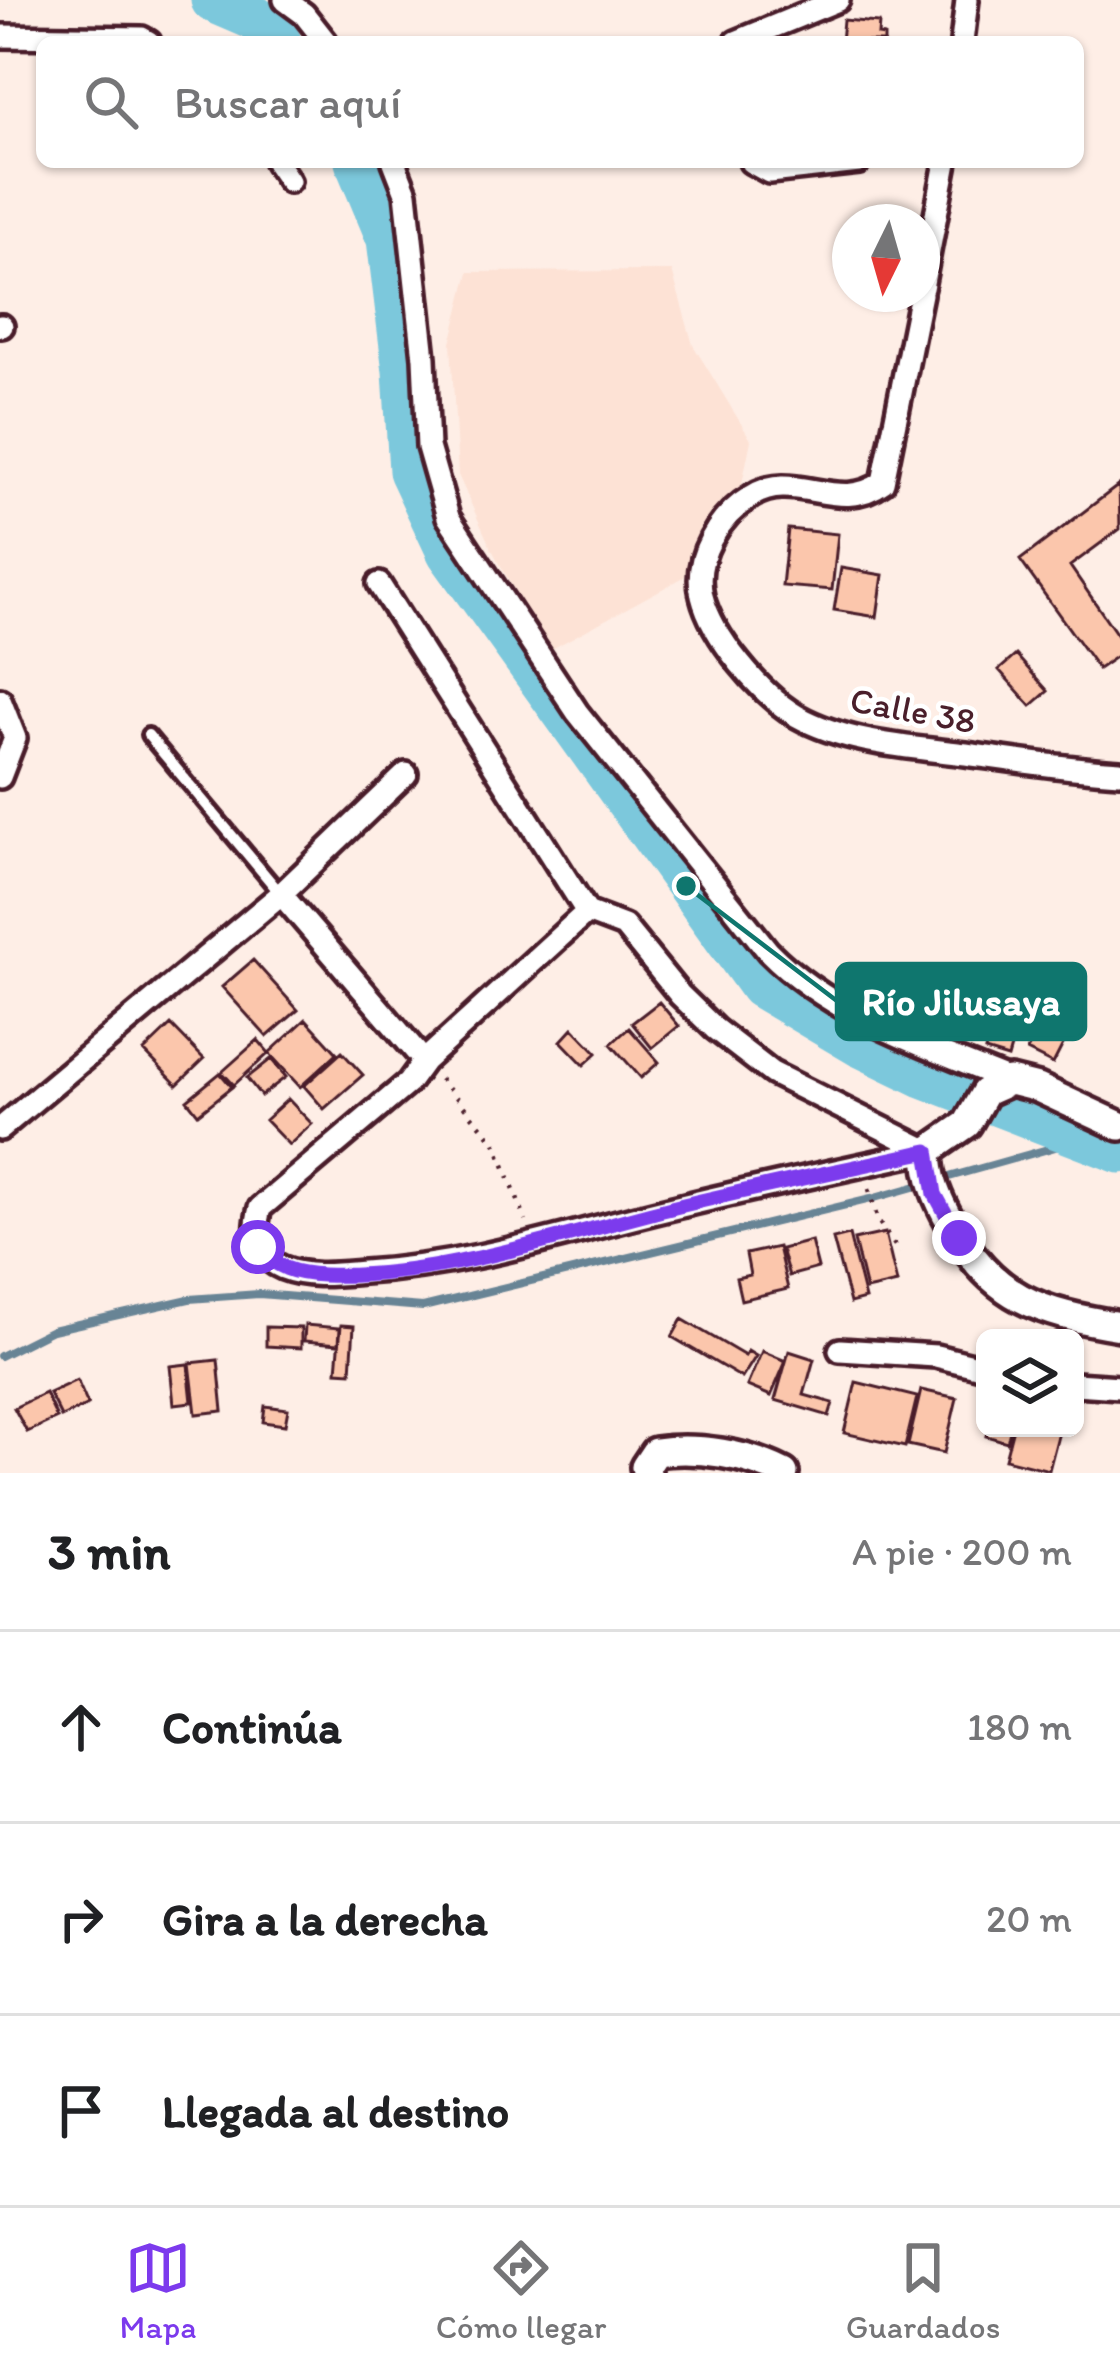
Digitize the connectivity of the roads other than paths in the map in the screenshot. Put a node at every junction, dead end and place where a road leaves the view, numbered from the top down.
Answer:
1 (285, 0) edge
2 (838, 0) edge
3 (967, 0) edge
4 (0, 36) edge
5 (321, 36) edge
6 (751, 36) edge
7 (963, 36) edge
8 (36, 37) edge
9 (396, 168) edge
10 (762, 168) edge
11 (805, 168) edge
12 (945, 168) edge
13 (938, 204) edge
14 (917, 312) edge
15 (379, 584) dead end
16 (0, 700) edge
17 (148, 735) dead end
18 (1120, 772) edge
19 (406, 774) dead end
20 (0, 777) edge
21 (281, 894) junction
22 (587, 912) junction
23 (424, 1061) junction
24 (990, 1096) junction
25 (1116, 1115) edge
26 (0, 1129) edge
27 (931, 1173) junction
28 (1120, 1326) edge
29 (840, 1350) dead end
30 (976, 1366) edge
31 (1084, 1385) edge
32 (1120, 1387) edge
33 (646, 1473) edge
34 (784, 1473) edge

1 - 5 street
2 - 6 street
3 - 7 street
4 - 8 street
9 - 24 street
10 - 11 street
12 - 13 street, Calle 38
14 - 18 street, Calle 38
15 - 22 street
16 - 20 street
17 - 21 lane
19 - 21 street
21 - 23 street
21 - 26 street
22 - 23 street
22 - 27 street
23 - 27 street
24 - 25 street
24 - 27 street
27 - 28 street
29 - 30 street
31 - 32 street
33 - 34 street

